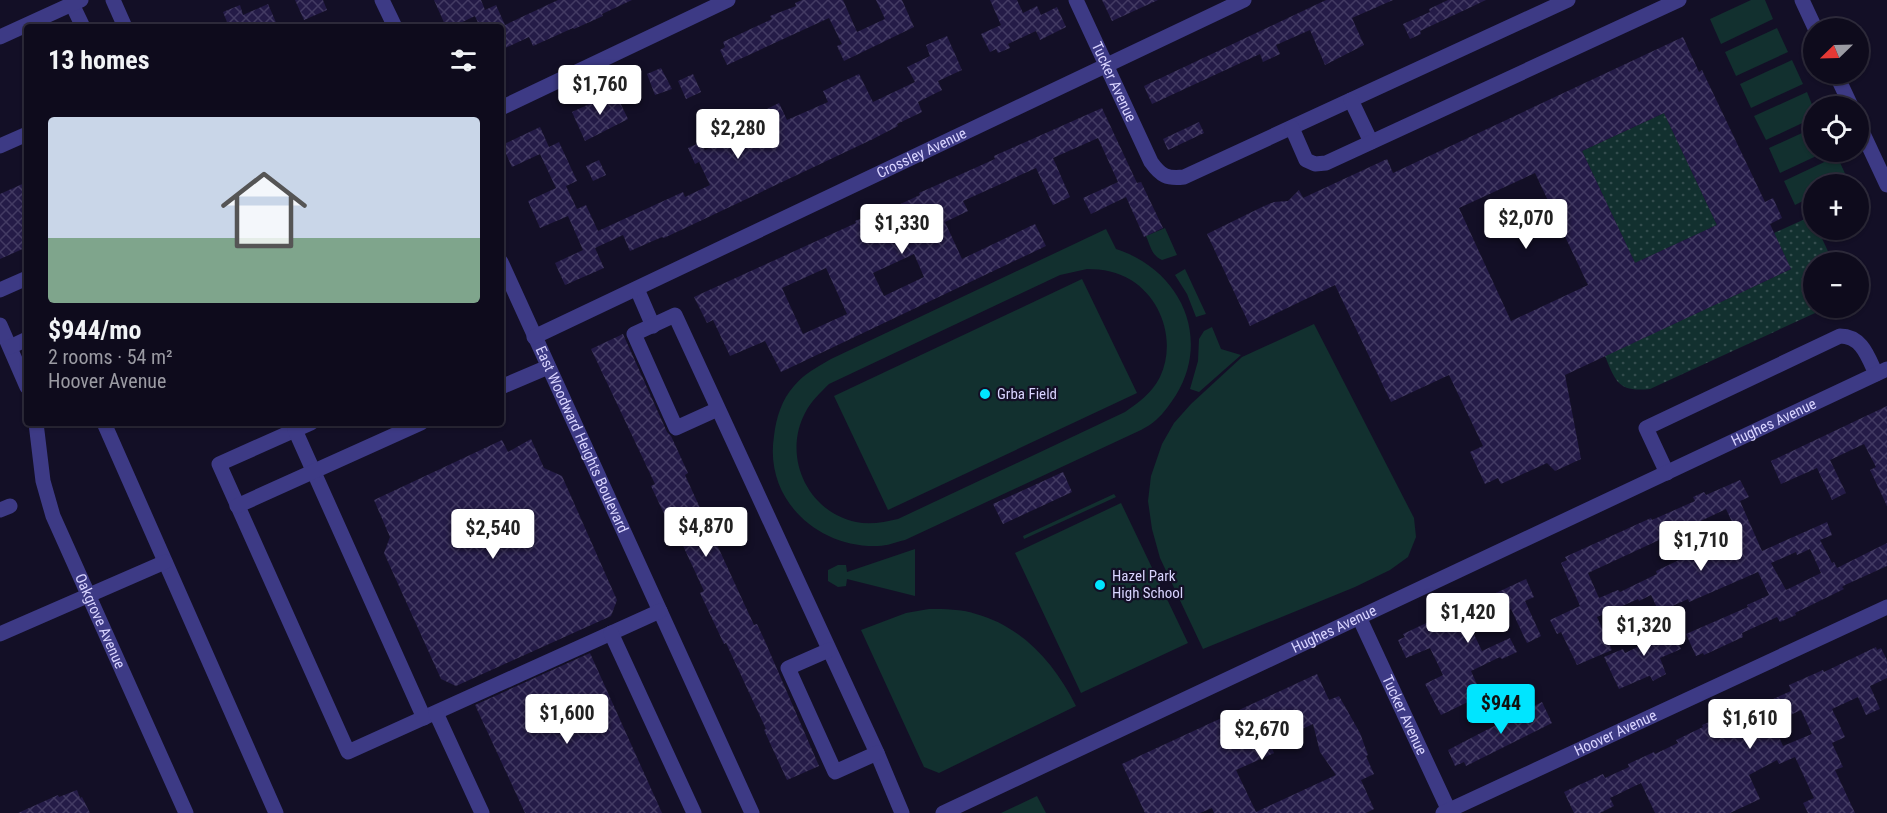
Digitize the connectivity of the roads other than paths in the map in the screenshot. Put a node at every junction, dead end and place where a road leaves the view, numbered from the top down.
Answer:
1 (113, 0) edge
2 (382, 0) edge
3 (728, 0) edge
4 (1076, 0) edge
5 (1244, 0) edge
6 (1568, 0) edge
7 (1679, 0) edge
8 (1802, 0) edge
9 (76, 2) edge
10 (1810, 18) edge
11 (28, 24) edge
12 (82, 24) edge
13 (124, 24) edge
14 (394, 24) edge
15 (24, 26) edge
16 (0, 37) edge
17 (1106, 65) junction
18 (1351, 100) junction
19 (504, 107) edge
20 (1292, 128) junction
21 (24, 135) edge
22 (1371, 142) junction
23 (0, 146) edge
24 (1869, 146) edge
25 (1887, 184) edge
26 (504, 269) edge
27 (24, 279) edge
28 (637, 289) junction
29 (0, 290) edge
30 (0, 325) edge
31 (653, 326) junction
32 (534, 337) junction
33 (24, 340) edge
34 (10, 347) junction
35 (548, 367) junction
36 (1881, 372) edge
37 (24, 380) edge
38 (504, 386) edge
39 (718, 409) junction
40 (36, 426) edge
41 (105, 426) edge
42 (304, 426) edge
43 (414, 426) edge
44 (295, 430) junction
45 (314, 472) junction
46 (1667, 473) junction
47 (237, 506) junction
48 (165, 562) junction
49 (89, 595) junction
50 (1887, 607) edge
51 (660, 611) junction
52 (1359, 617) junction
53 (611, 633) junction
54 (0, 634) edge
55 (829, 650) junction
56 (430, 715) junction
57 (877, 753) junction
58 (1448, 812) edge
59 (186, 813) edge
60 (276, 813) edge
61 (482, 813) edge
62 (694, 813) edge
63 (752, 813) edge
64 (902, 813) edge
65 (943, 813) edge

1 - 13 street
2 - 14 street
3 - 19 street
4 - 17 street, Tucker Avenue
5 - 17 street, Crossley Avenue
6 - 18 street
7 - 22 street
8 - 10 street
9 - 11 street
9 - 12 street
15 - 16 street
17 - 20 street, Tucker Avenue
17 - 28 street, Crossley Avenue
18 - 20 street
18 - 22 street
20 - 22 street
21 - 23 street
24 - 25 street
26 - 32 street, East Woodward Heights Boulevard
27 - 29 street
28 - 31 street
28 - 32 street, Crossley Avenue
30 - 34 street
31 - 39 street
31 - 39 street
32 - 35 street, East Woodward Heights Boulevard
33 - 34 street
34 - 37 street
35 - 38 street
35 - 51 street, East Woodward Heights Boulevard
36 - 46 street, Hughes Avenue
36 - 46 street
39 - 55 street
40 - 49 street, Oakgrove Avenue
41 - 48 street
42 - 44 street
43 - 45 street
44 - 45 street
44 - 47 street
45 - 47 street
45 - 56 street
46 - 52 street, Hughes Avenue
47 - 56 street
48 - 49 street
48 - 60 street
49 - 54 street
49 - 59 street, Oakgrove Avenue
50 - 58 street, Hoover Avenue
51 - 53 street
51 - 63 street, East Woodward Heights Boulevard
52 - 58 street, Tucker Avenue
52 - 65 street, Hughes Avenue
53 - 56 street
53 - 62 street
55 - 57 street
55 - 57 street
56 - 61 street
57 - 64 street

